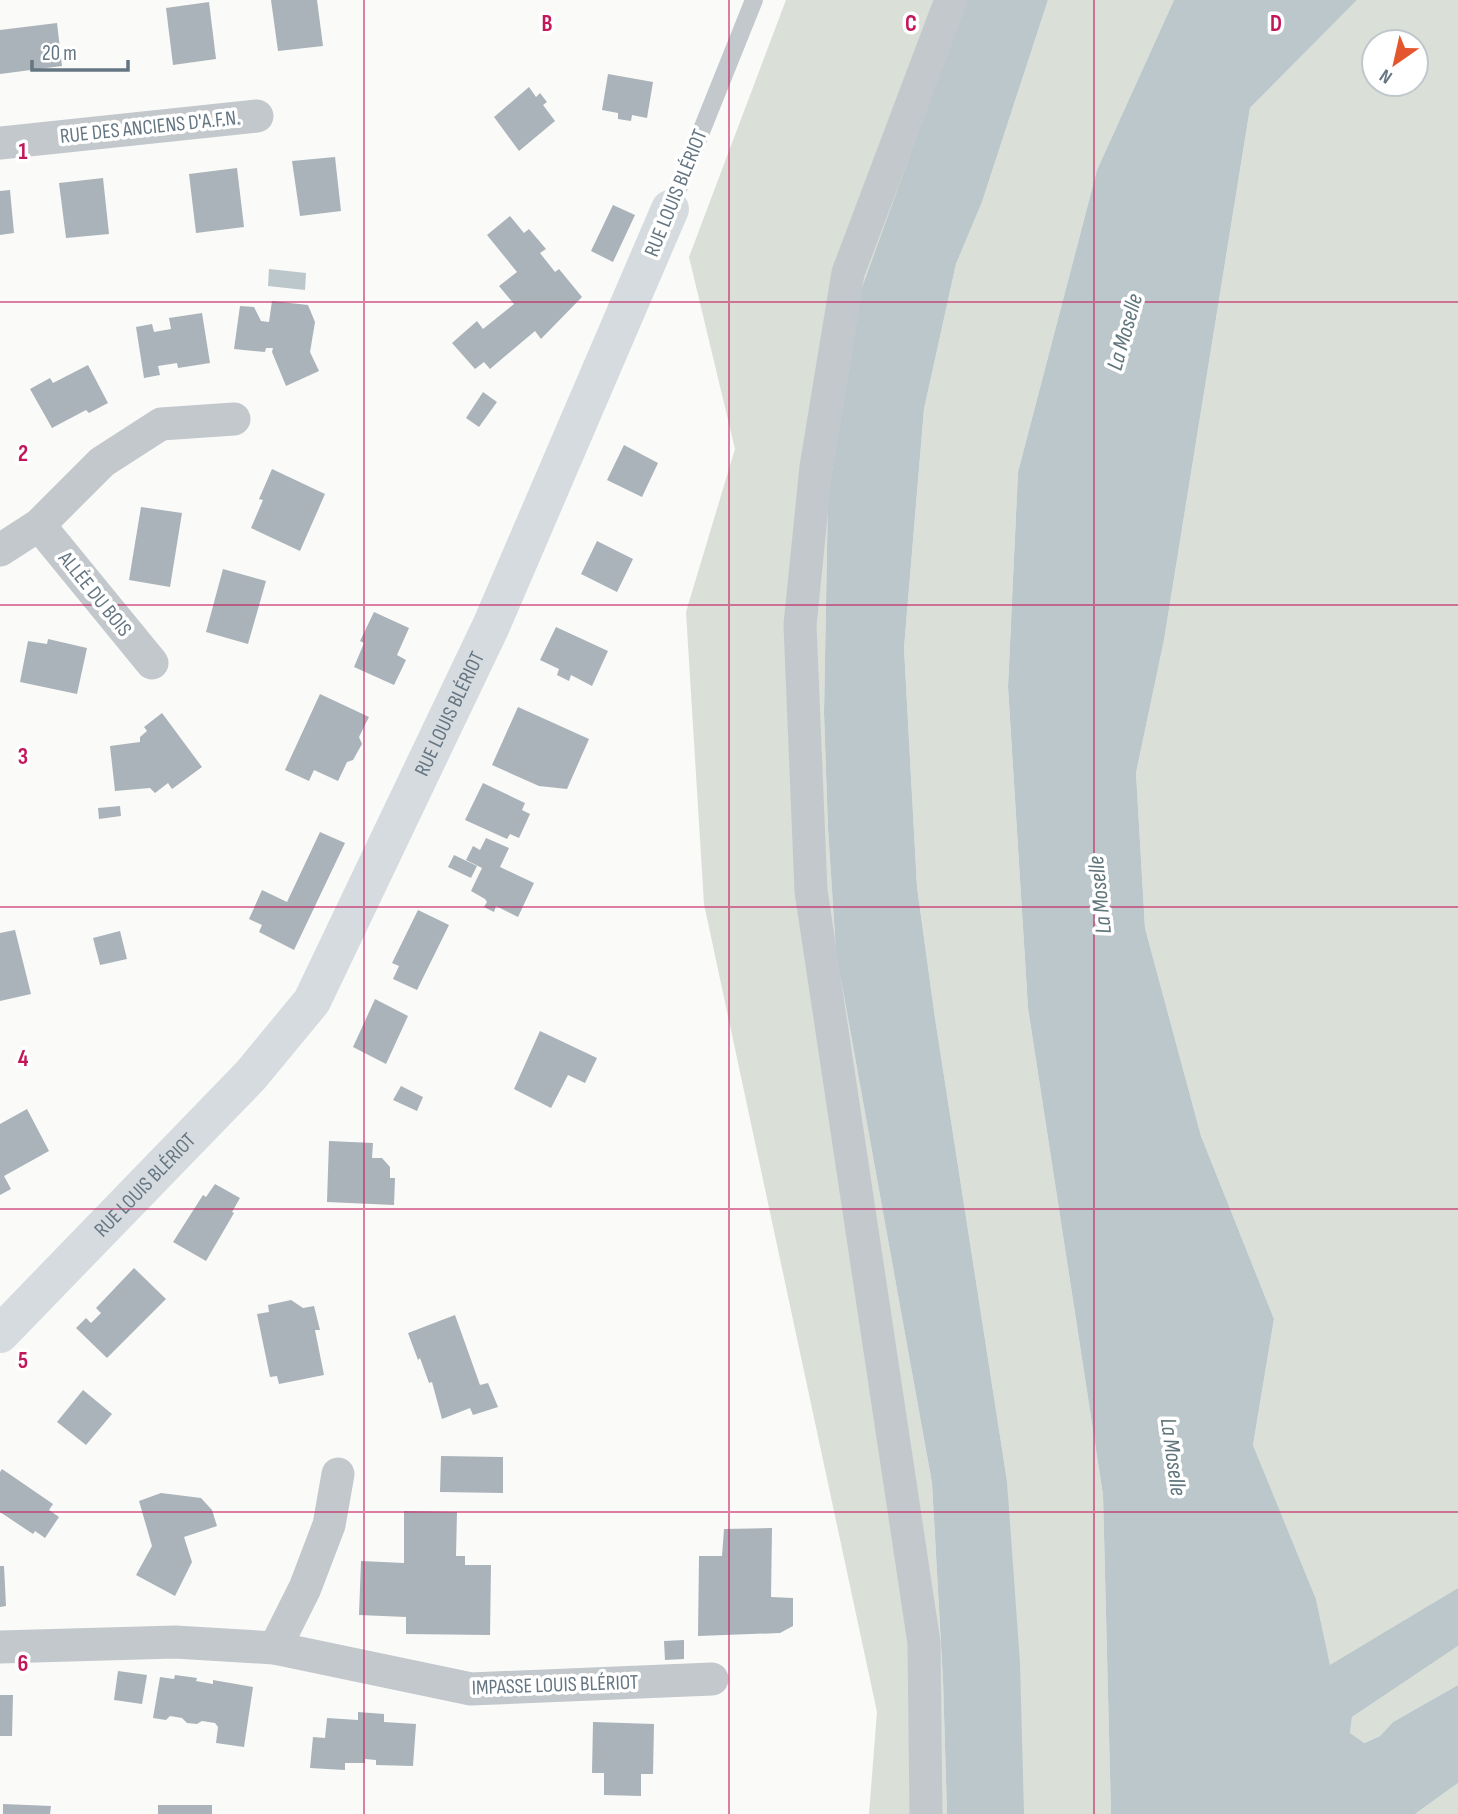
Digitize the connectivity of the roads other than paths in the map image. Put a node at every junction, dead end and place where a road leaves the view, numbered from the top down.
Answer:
1 (754, 0) edge
2 (951, 0) edge
3 (257, 116) dead end
4 (0, 143) edge
5 (670, 209) joint
6 (233, 419) dead end
7 (39, 525) junction
8 (0, 550) edge
9 (152, 663) dead end
10 (0, 1335) edge
11 (338, 1474) dead end
12 (0, 1647) edge
13 (275, 1648) junction
14 (712, 1679) dead end
15 (926, 1814) edge

1 - 5 lane, RUE LOUIS BLÉRIOT
2 - 15 street
3 - 4 street, RUE DES ANCIENS D'A.F.N.
5 - 10 street, RUE LOUIS BLÉRIOT
6 - 7 street
7 - 8 street
7 - 9 street, ALLÉE DU BOIS
11 - 13 street
12 - 13 street, IMPASSE LOUIS BLÉRIOT
13 - 14 street, IMPASSE LOUIS BLÉRIOT

